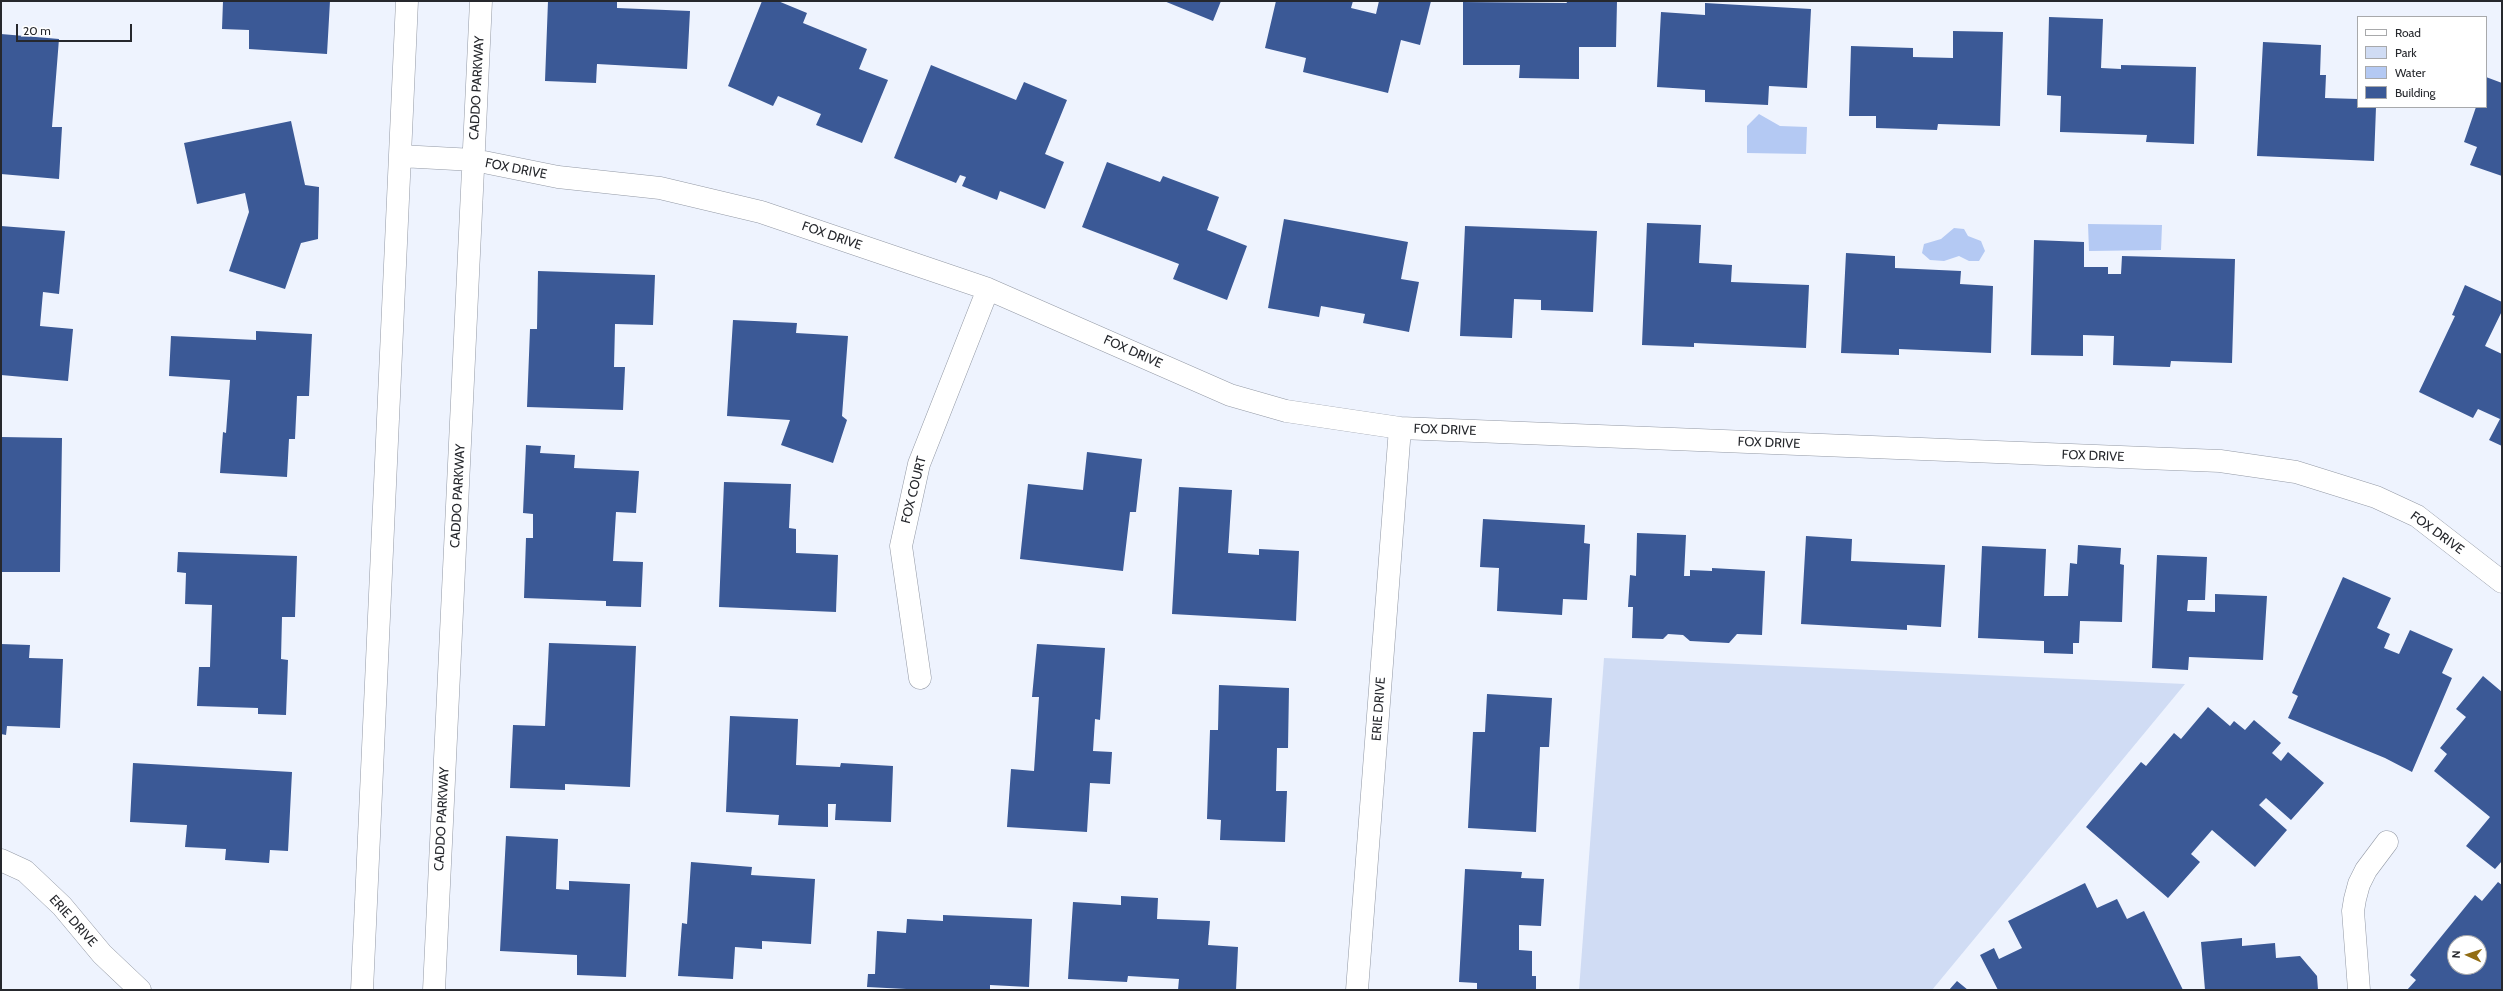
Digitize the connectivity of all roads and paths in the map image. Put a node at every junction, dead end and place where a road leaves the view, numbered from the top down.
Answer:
1 (407, 1) edge
2 (481, 1) edge
3 (400, 156) junction
4 (474, 160) junction
5 (988, 289) junction
6 (1400, 428) junction
7 (2502, 582) edge
8 (920, 678) dead end
9 (2387, 842) dead end
10 (1, 860) edge
11 (140, 990) edge
12 (362, 990) edge
13 (434, 990) edge
14 (1357, 990) edge
15 (2359, 990) edge

1 - 3 street
2 - 4 street, CADDO PARKWAY
3 - 4 street, FOX DRIVE
3 - 12 street
4 - 5 street, FOX DRIVE
4 - 13 street, CADDO PARKWAY
5 - 6 street, FOX DRIVE
5 - 8 street, FOX COURT
6 - 7 street, FOX DRIVE
6 - 14 street, ERIE DRIVE
9 - 15 street
10 - 11 street, ERIE DRIVE

